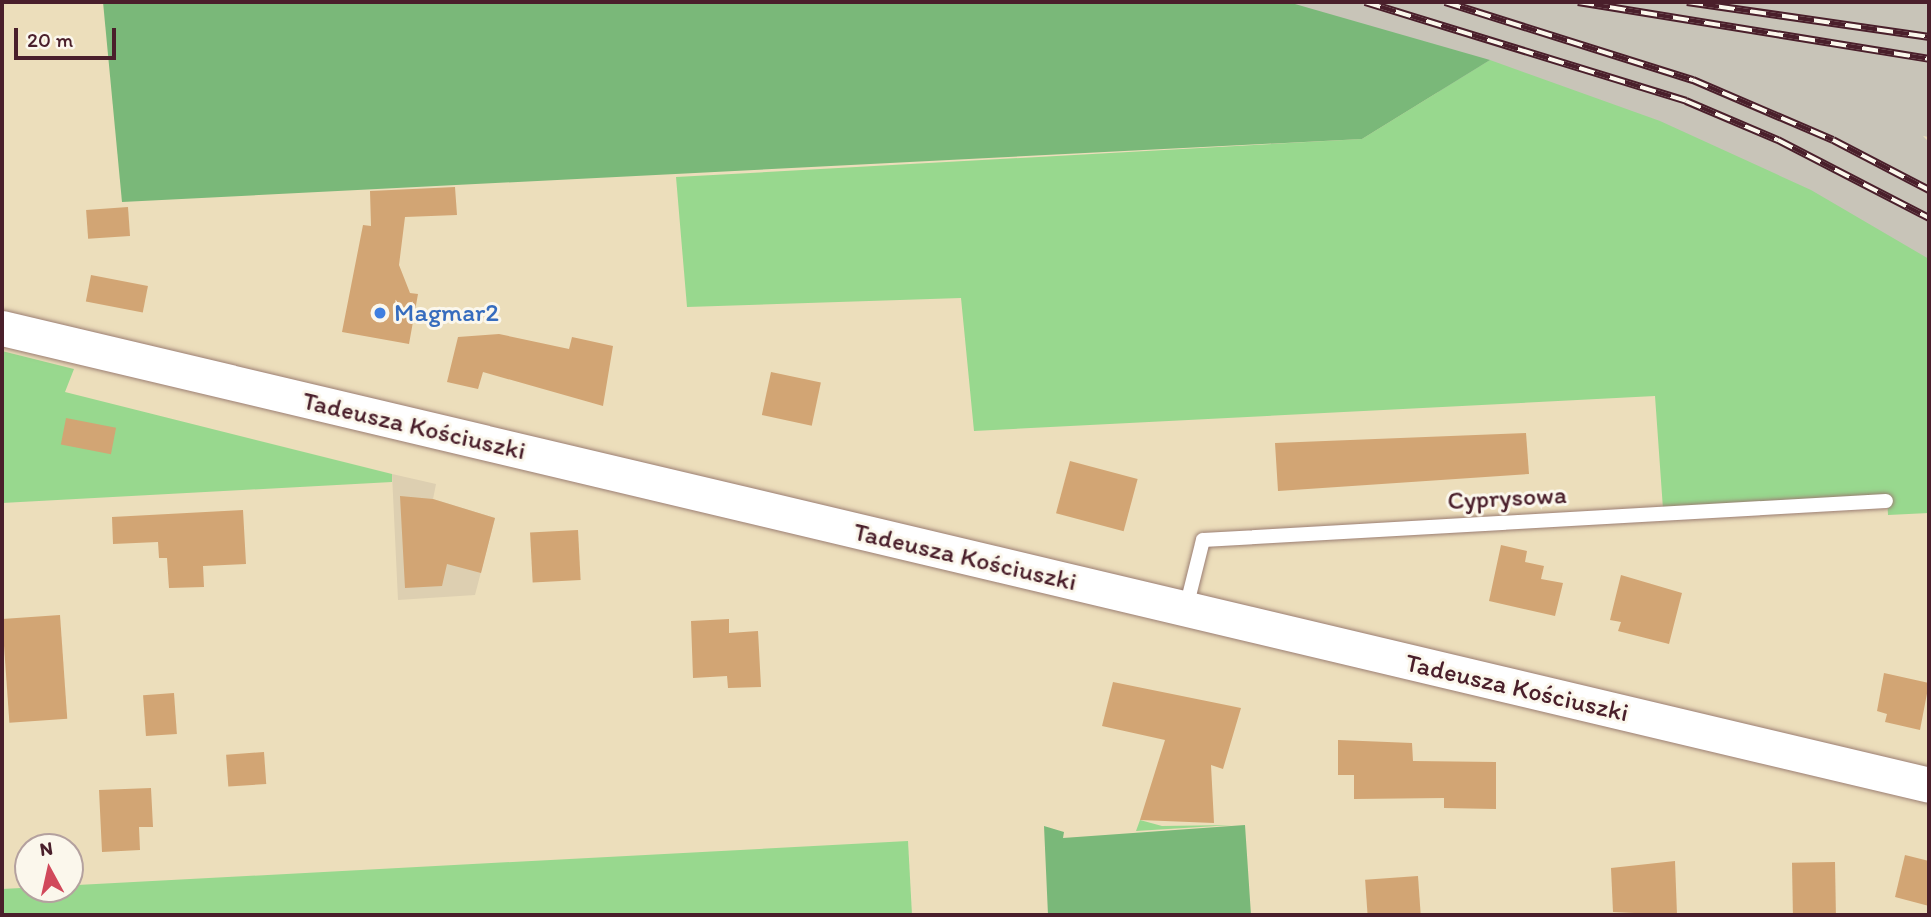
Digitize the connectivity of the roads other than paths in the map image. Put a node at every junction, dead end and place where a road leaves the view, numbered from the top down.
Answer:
1 (2, 328) edge
2 (1886, 502) dead end
3 (1186, 610) junction
4 (1929, 785) edge

1 - 3 street, Tadeusza Kościuszki
2 - 3 lane, Cyprysowa
3 - 4 street, Tadeusza Kościuszki

